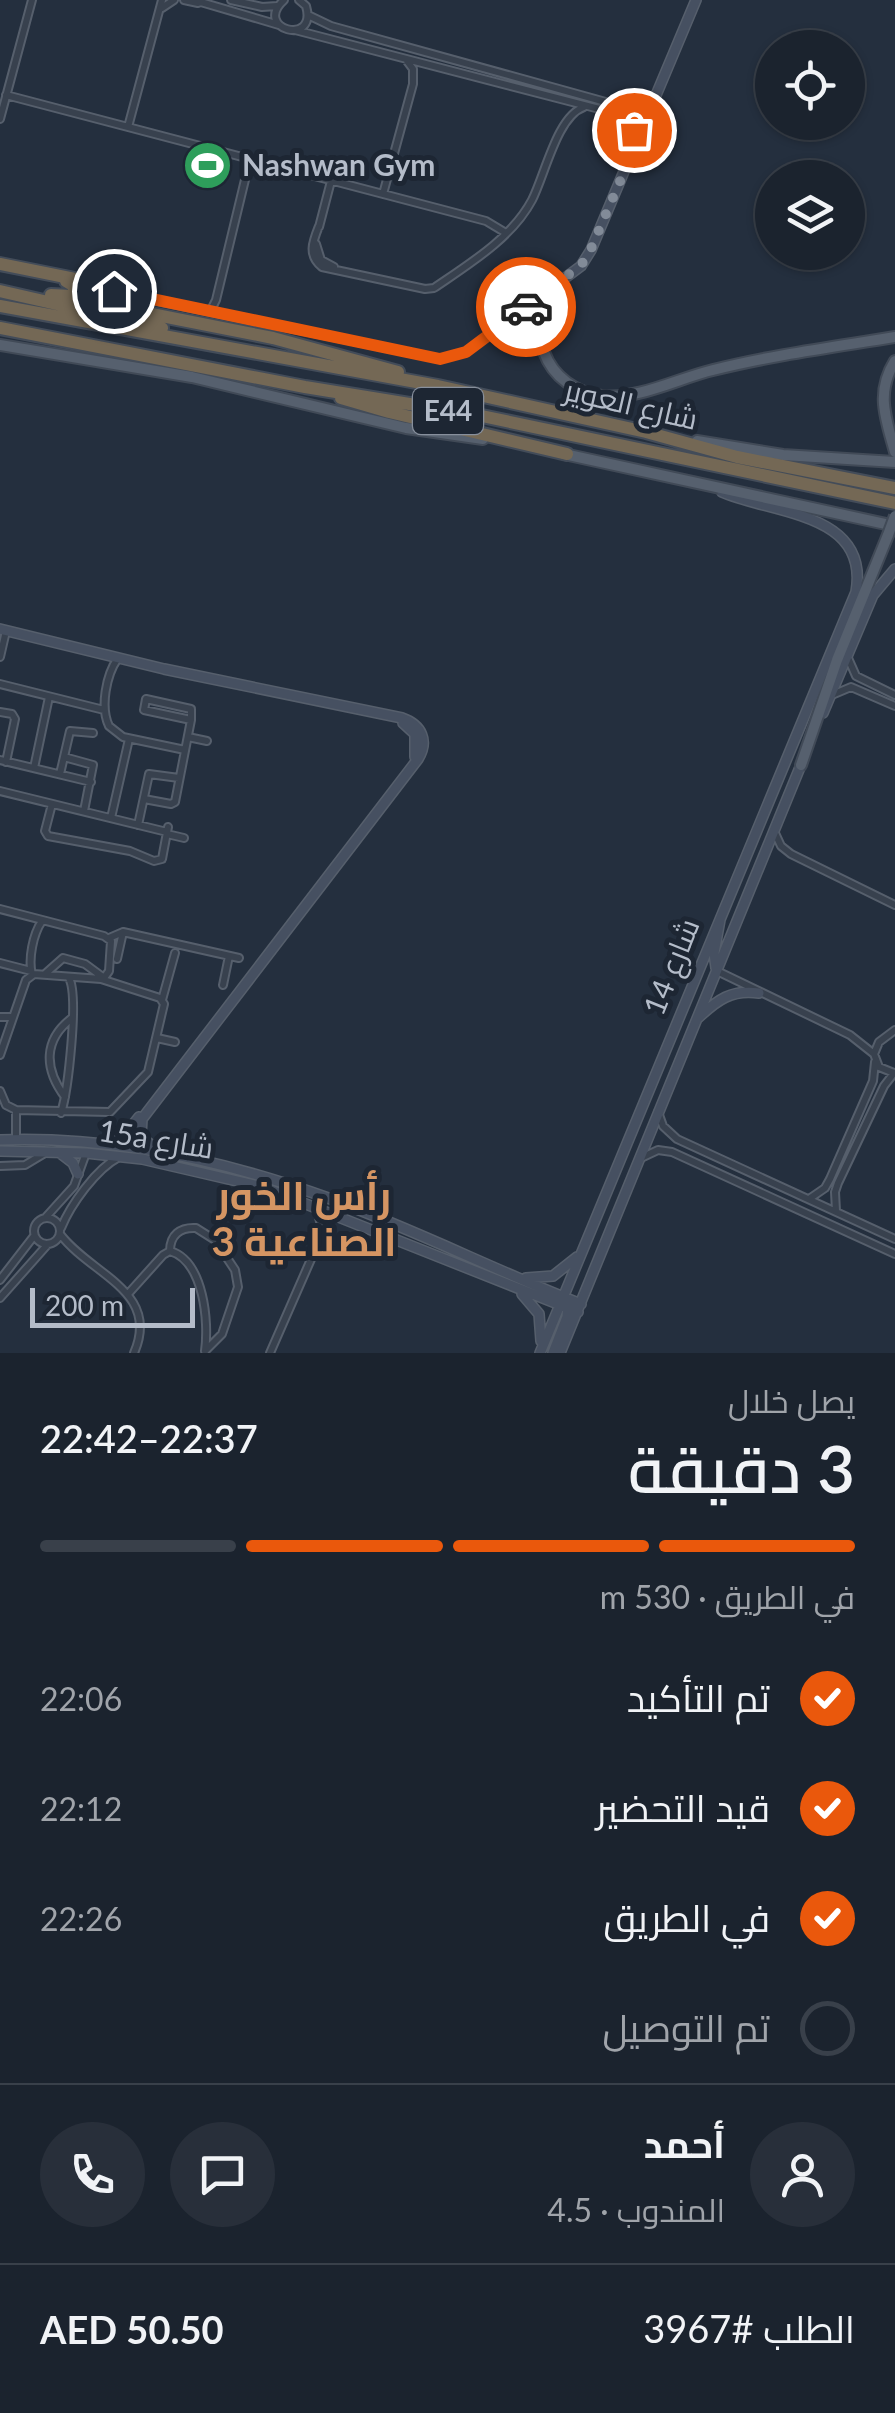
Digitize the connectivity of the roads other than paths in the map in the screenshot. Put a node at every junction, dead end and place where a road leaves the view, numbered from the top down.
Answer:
1 (32, 0) edge
2 (162, 0) edge
3 (174, 0) edge
4 (184, 0) edge
5 (194, 0) edge
6 (231, 0) edge
7 (299, 0) edge
8 (696, 0) edge
9 (204, 3) junction
10 (281, 3) edge
11 (159, 13) junction
12 (308, 14) junction
13 (279, 25) junction
14 (295, 30) junction
15 (406, 60) junction
16 (430, 66) junction
17 (412, 84) junction
18 (656, 94) junction
19 (6, 95) junction
20 (555, 99) junction
21 (588, 107) junction
22 (609, 107) junction
23 (0, 119) edge
24 (128, 127) junction
25 (563, 127) junction
26 (636, 144) junction
27 (250, 159) junction
28 (331, 180) junction
29 (384, 194) junction
30 (506, 233) junction
31 (0, 267) edge
32 (561, 281) junction
33 (99, 284) dead end
34 (219, 286) junction
35 (1, 291) edge
36 (0, 306) edge
37 (205, 311) junction
38 (230, 316) junction
39 (0, 328) edge
40 (182, 337) junction
41 (895, 338) edge
42 (0, 345) edge
43 (895, 361) edge
44 (305, 386) junction
45 (438, 386) junction
46 (646, 432) junction
47 (894, 449) edge
48 (567, 454) junction
49 (895, 462) edge
50 (895, 488) edge
51 (715, 489) junction
52 (895, 503) edge
53 (895, 516) edge
54 (892, 530) edge
55 (895, 570) edge
56 (2, 631) edge
57 (848, 656) junction
58 (0, 657) edge
59 (114, 657) junction
60 (0, 684) edge
61 (862, 691) junction
62 (49, 696) junction
63 (831, 696) junction
64 (895, 696) edge
65 (895, 706) edge
66 (104, 710) junction
67 (0, 712) edge
68 (192, 720) junction
69 (93, 733) dead end
70 (188, 737) junction
71 (129, 739) junction
72 (207, 741) dead end
73 (0, 742) edge
74 (10, 744) junction
75 (184, 750) junction
76 (64, 757) junction
77 (3, 761) edge
78 (801, 765) junction
79 (34, 768) junction
80 (60, 774) junction
81 (179, 778) junction
82 (91, 782) junction
83 (0, 790) edge
84 (144, 800) junction
85 (52, 804) junction
86 (84, 812) junction
87 (110, 818) junction
88 (138, 825) junction
89 (774, 829) junction
90 (168, 831) junction
91 (184, 838) dead end
92 (895, 904) edge
93 (0, 909) edge
94 (720, 918) junction
95 (43, 920) junction
96 (123, 932) junction
97 (109, 938) junction
98 (175, 953) dead end
99 (229, 956) junction
100 (239, 958) dead end
101 (118, 959) dead end
102 (0, 963) edge
103 (716, 970) junction
104 (32, 973) junction
105 (44, 974) junction
106 (70, 978) junction
107 (102, 979) junction
108 (223, 985) dead end
109 (759, 994) junction
110 (162, 1000) junction
111 (14, 1017) junction
112 (0, 1018) edge
113 (72, 1018) junction
114 (696, 1020) junction
115 (893, 1034) edge
116 (157, 1038) junction
117 (175, 1042) dead end
118 (0, 1056) edge
119 (875, 1058) junction
120 (895, 1073) edge
121 (0, 1091) edge
122 (66, 1098) junction
123 (152, 1104) junction
124 (16, 1110) junction
125 (658, 1111) junction
126 (62, 1113) junction
127 (635, 1128) junction
128 (648, 1134) junction
129 (16, 1139) junction
130 (0, 1140) edge
131 (684, 1142) junction
132 (110, 1144) junction
133 (0, 1151) edge
134 (159, 1151) junction
135 (54, 1152) junction
136 (86, 1153) junction
137 (680, 1155) junction
138 (121, 1156) junction
139 (637, 1162) junction
140 (0, 1166) edge
141 (78, 1174) junction
142 (263, 1187) junction
143 (331, 1199) junction
144 (809, 1199) junction
145 (316, 1206) junction
146 (836, 1212) junction
147 (44, 1218) junction
148 (346, 1218) junction
149 (34, 1231) junction
150 (60, 1231) junction
151 (321, 1232) junction
152 (895, 1239) edge
153 (50, 1244) junction
154 (582, 1251) junction
155 (75, 1252) junction
156 (170, 1252) junction
157 (895, 1254) edge
158 (502, 1277) junction
159 (0, 1280) edge
160 (128, 1294) junction
161 (0, 1298) edge
162 (570, 1305) junction
163 (204, 1352) edge
164 (134, 1353) edge
165 (270, 1353) edge
166 (539, 1353) edge
167 (556, 1353) edge

1 - 19 street
2 - 11 street
3 - 11 street
4 - 9 street
5 - 9 street
6 - 10 street
7 - 12 street
8 - 18 main road
9 - 13 street
10 - 13 street
11 - 24 street
12 - 14 street
12 - 22 street
13 - 14 street
14 - 15 street
15 - 16 street
15 - 17 street
16 - 17 street
16 - 20 street
17 - 29 street
18 - 22 main road
18 - 26 main road
19 - 23 street
19 - 24 street
20 - 21 street
20 - 25 street
21 - 22 street
21 - 25 street
22 - 26 main road
24 - 27 street
25 - 30 street
26 - 32 main road
27 - 28 street
27 - 34 street
28 - 29 street
28 - 30 street
29 - 30 street
31 - 35 highway
31 - 45 highway
32 - 38 street
32 - 41 main road
33 - 37 street
34 - 37 street
34 - 38 street
35 - 40 highway
36 - 40 highway, شارع العوير / E44
37 - 38 street
39 - 44 highway, شارع العوير / E44
40 - 45 highway, شارع العوير / E44
42 - 48 main road
43 - 47 main road
44 - 48 highway
44 - 52 highway, شارع العوير / E44
45 - 46 highway, شارع العوير / E44
46 - 49 main road
46 - 50 highway, شارع العوير / E44
48 - 51 main road
51 - 54 main road
51 - 94 main road, شارع 14
53 - 54 main road, bridge
54 - 78 main road
55 - 57 main road, شارع 14
56 - 58 street
56 - 59 main road
57 - 63 main road, شارع 14
57 - 64 street
59 - 66 street
59 - 123 main road
60 - 62 street
61 - 63 street
61 - 64 street
61 - 65 street
62 - 66 street
62 - 79 street
63 - 78 main road, شارع 14
66 - 71 street
67 - 74 street
68 - 68 street
68 - 70 street
69 - 76 street
70 - 72 street
70 - 75 street
71 - 75 street
71 - 87 street
73 - 74 street
74 - 77 street
75 - 81 street
76 - 80 street
76 - 82 street
77 - 79 street
78 - 89 main road, شارع 14
79 - 80 street
80 - 82 street
81 - 84 street
81 - 84 street
82 - 86 street
83 - 85 street
84 - 88 street
85 - 86 street
85 - 90 street
86 - 87 street
87 - 88 street
88 - 90 street
89 - 92 street
89 - 103 main road, شارع 14
90 - 91 street
93 - 95 street
94 - 103 main road
94 - 127 main road, شارع 14
95 - 97 street
95 - 104 street
96 - 97 street
96 - 99 street
96 - 101 street
97 - 107 street
98 - 110 street
99 - 100 street
99 - 108 street
102 - 104 street
103 - 109 street
103 - 114 main road, شارع 14
104 - 105 street
104 - 111 street
105 - 106 street
105 - 107 street
106 - 107 street
106 - 113 street
107 - 110 street
109 - 114 main road
109 - 119 street
110 - 116 street
111 - 112 street
111 - 118 street
113 - 122 street
113 - 122 street
114 - 125 main road, شارع 14
115 - 119 street
116 - 117 street
116 - 126 street
119 - 120 street
119 - 144 street
120 - 146 street
121 - 124 street
122 - 126 street
123 - 132 main road
123 - 134 main road
124 - 126 street
124 - 129 street
125 - 128 main road, شارع 14
125 - 131 street
127 - 128 main road
127 - 154 main road, شارع 14
128 - 139 main road, شارع 14
129 - 130 main road, 15a شارع
129 - 132 main road, 15a شارع
131 - 137 street
131 - 144 street
132 - 134 main road, 15a شارع
133 - 135 main road, 15a شارع
134 - 136 main road
134 - 143 main road, 15a شارع
135 - 136 main road, 15a شارع
135 - 140 street
135 - 141 main road
136 - 138 main road, 15a شارع
136 - 141 street
137 - 139 street
137 - 157 street
138 - 142 main road, 15a شارع
138 - 150 street
139 - 162 main road, شارع 14
141 - 147 street
142 - 143 main road
142 - 145 main road, 15a شارع
143 - 158 main road, 15a شارع
144 - 146 street
145 - 148 main road, 15a شارع
145 - 151 street
146 - 152 street
147 - 149 street
147 - 150 street
148 - 151 street
148 - 158 main road, 15a شارع
149 - 153 street
149 - 159 street
150 - 153 street
150 - 155 street
151 - 165 street
153 - 155 street
153 - 161 street
154 - 158 main road
154 - 162 main road, شارع 14
155 - 160 street
156 - 160 street
156 - 163 street
156 - 163 street
158 - 162 main road, 15a شارع
158 - 166 main road
160 - 164 street
162 - 166 main road, شارع 14
162 - 167 main road

